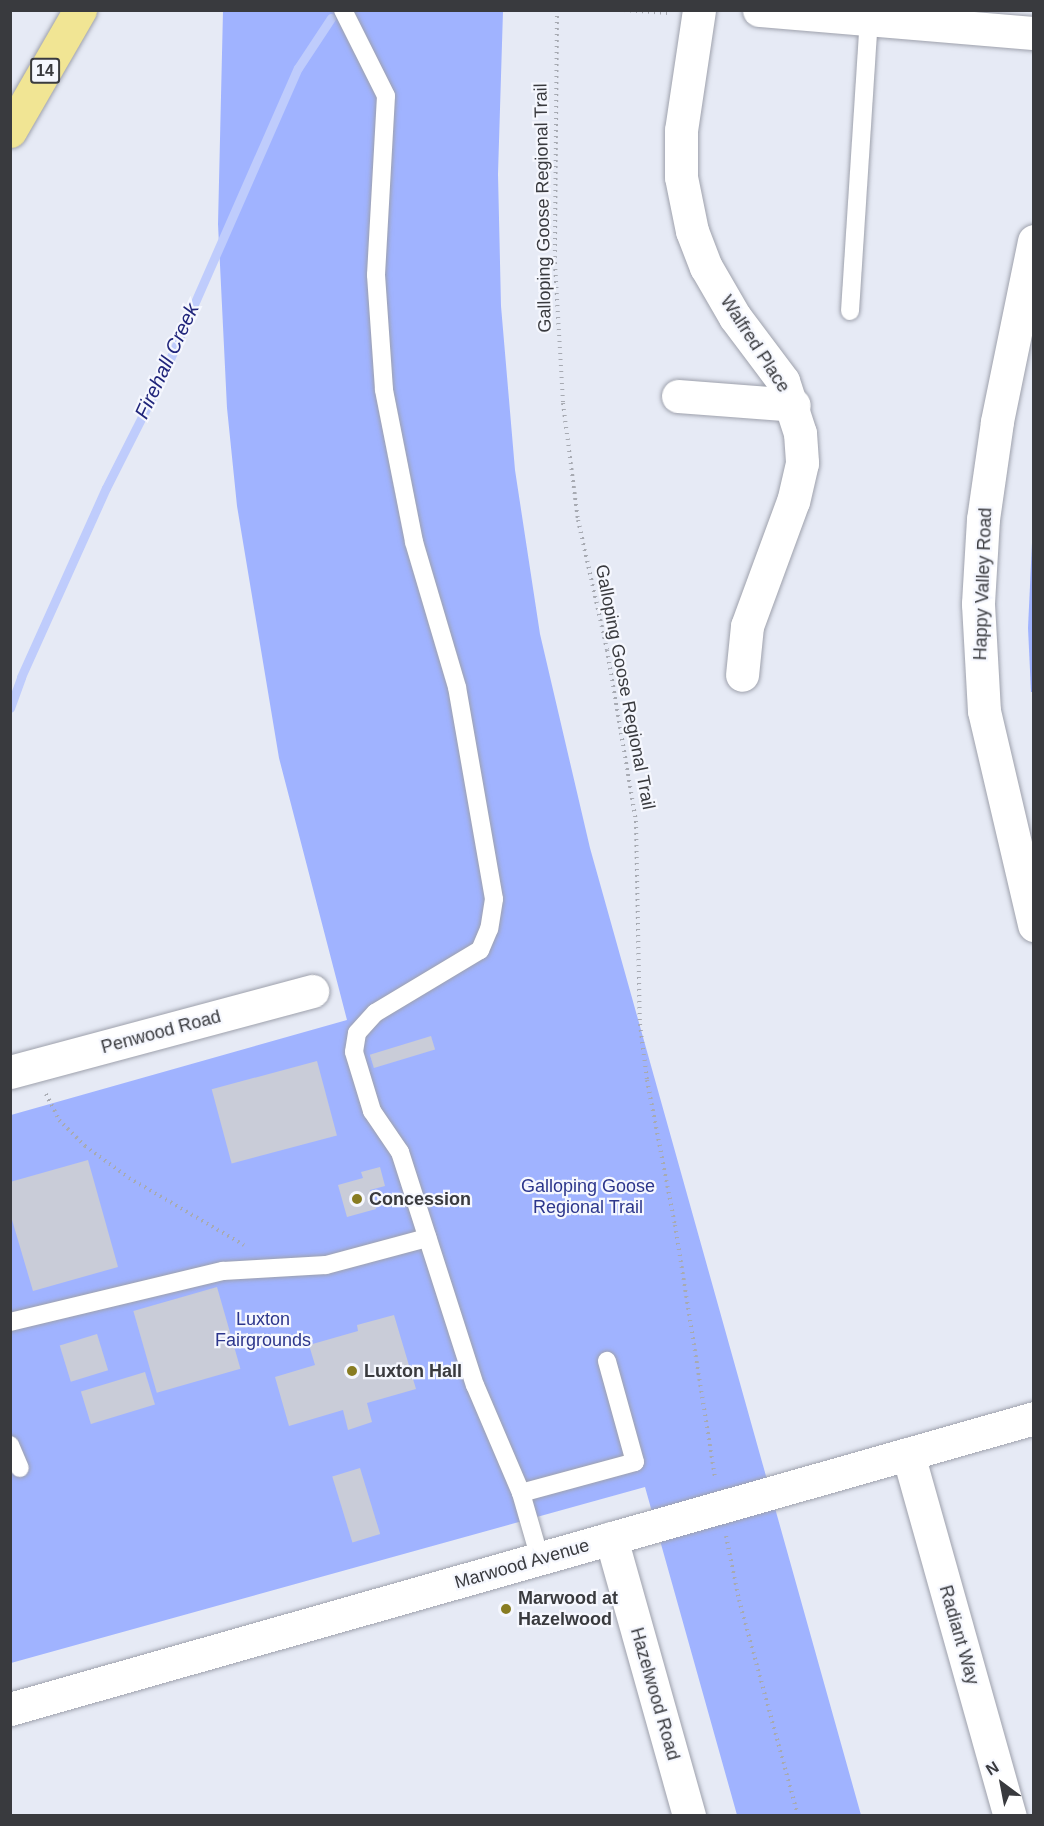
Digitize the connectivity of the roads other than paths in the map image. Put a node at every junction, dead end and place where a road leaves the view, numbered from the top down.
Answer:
1 (80, 10) edge
2 (344, 10) edge
3 (759, 10) edge
4 (698, 13) edge
5 (869, 19) junction
6 (1034, 33) edge
7 (10, 131) edge
8 (1034, 241) edge
9 (850, 311) dead end
10 (678, 396) dead end
11 (794, 405) junction
12 (742, 675) dead end
13 (1034, 926) edge
14 (312, 991) dead end
15 (24, 1069) edge
16 (427, 1238) junction
17 (10, 1322) edge
18 (607, 1361) dead end
19 (1034, 1418) edge
20 (10, 1445) edge
21 (908, 1454) junction
22 (20, 1468) dead end
23 (521, 1493) junction
24 (611, 1538) junction
25 (540, 1559) junction
26 (10, 1709) edge
27 (689, 1815) edge
28 (1010, 1815) edge

1 - 7 main road, 14
2 - 16 lane
3 - 5 street
4 - 11 street, Walfred Place
5 - 6 street
5 - 9 lane
8 - 13 street, Happy Valley Road
10 - 11 street
11 - 12 street, Walfred Place
14 - 15 street, Penwood Road
16 - 17 lane
16 - 23 lane
18 - 23 lane
19 - 21 street, Marwood Avenue
20 - 22 lane
21 - 24 street, Marwood Avenue
21 - 28 street, Radiant Way
23 - 25 lane
24 - 25 street, Marwood Avenue
24 - 27 street, Hazelwood Road
25 - 26 street, Marwood Avenue

